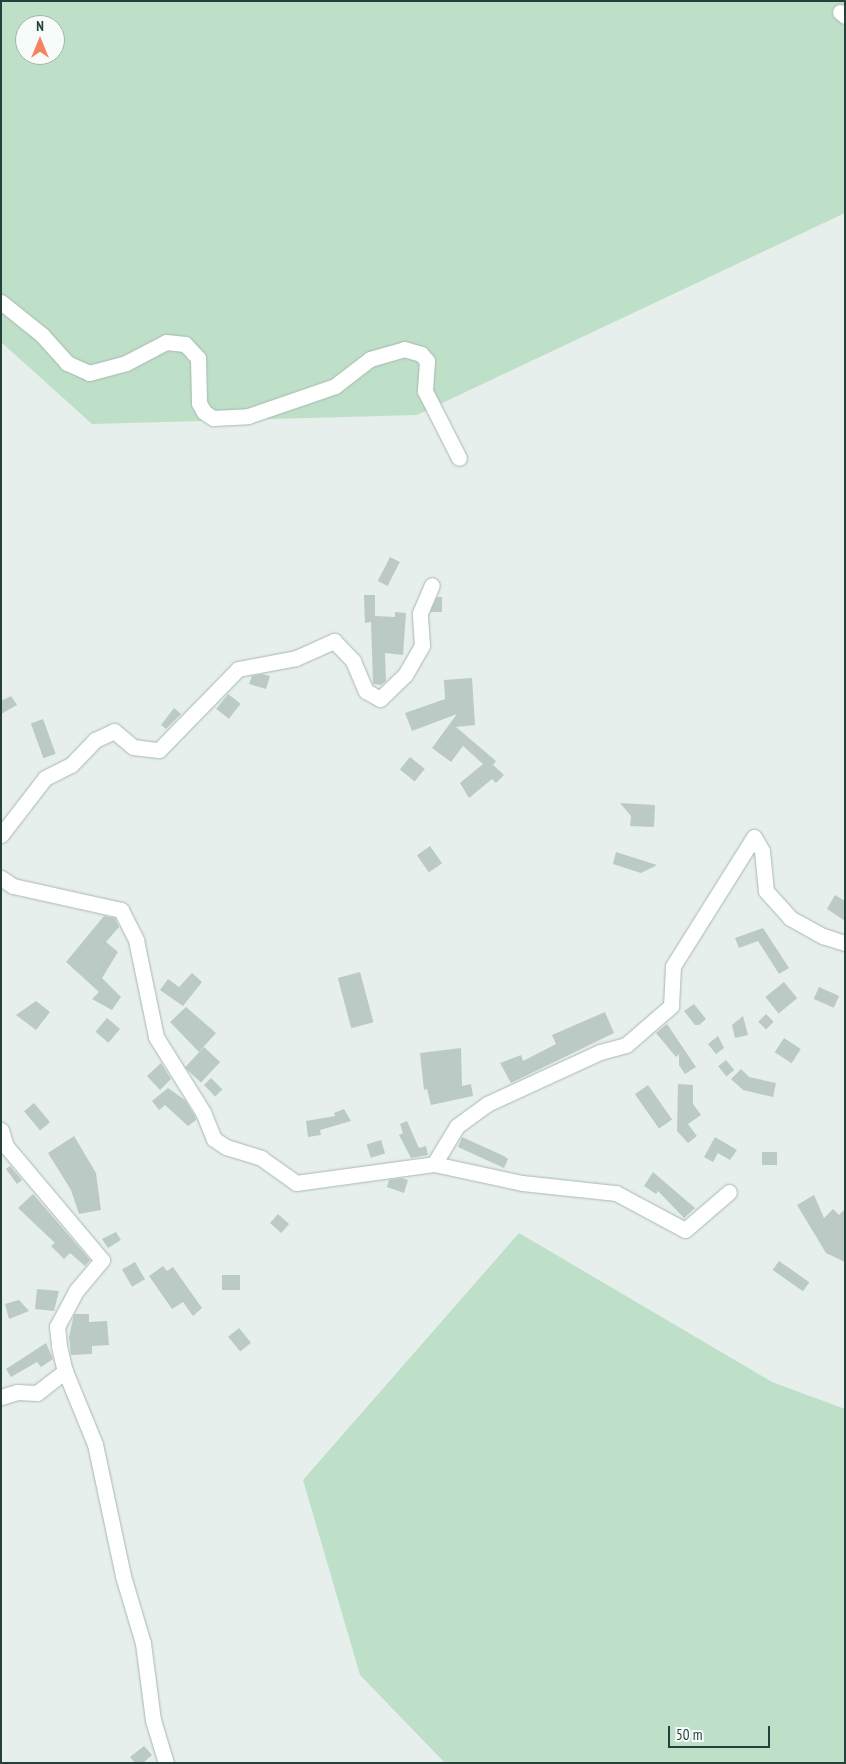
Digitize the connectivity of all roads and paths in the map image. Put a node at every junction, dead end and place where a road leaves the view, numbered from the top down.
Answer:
1 (1, 302) edge
2 (459, 458) dead end
3 (432, 584) dead end
4 (1, 835) edge
5 (1, 878) edge
6 (845, 943) edge
7 (1, 1130) edge
8 (434, 1164) junction
9 (729, 1192) dead end
10 (65, 1372) junction
11 (1, 1397) edge
12 (166, 1763) edge

1 - 2 street
3 - 4 street
5 - 8 street
6 - 8 street
7 - 10 street
8 - 9 street
10 - 11 street
10 - 12 street

